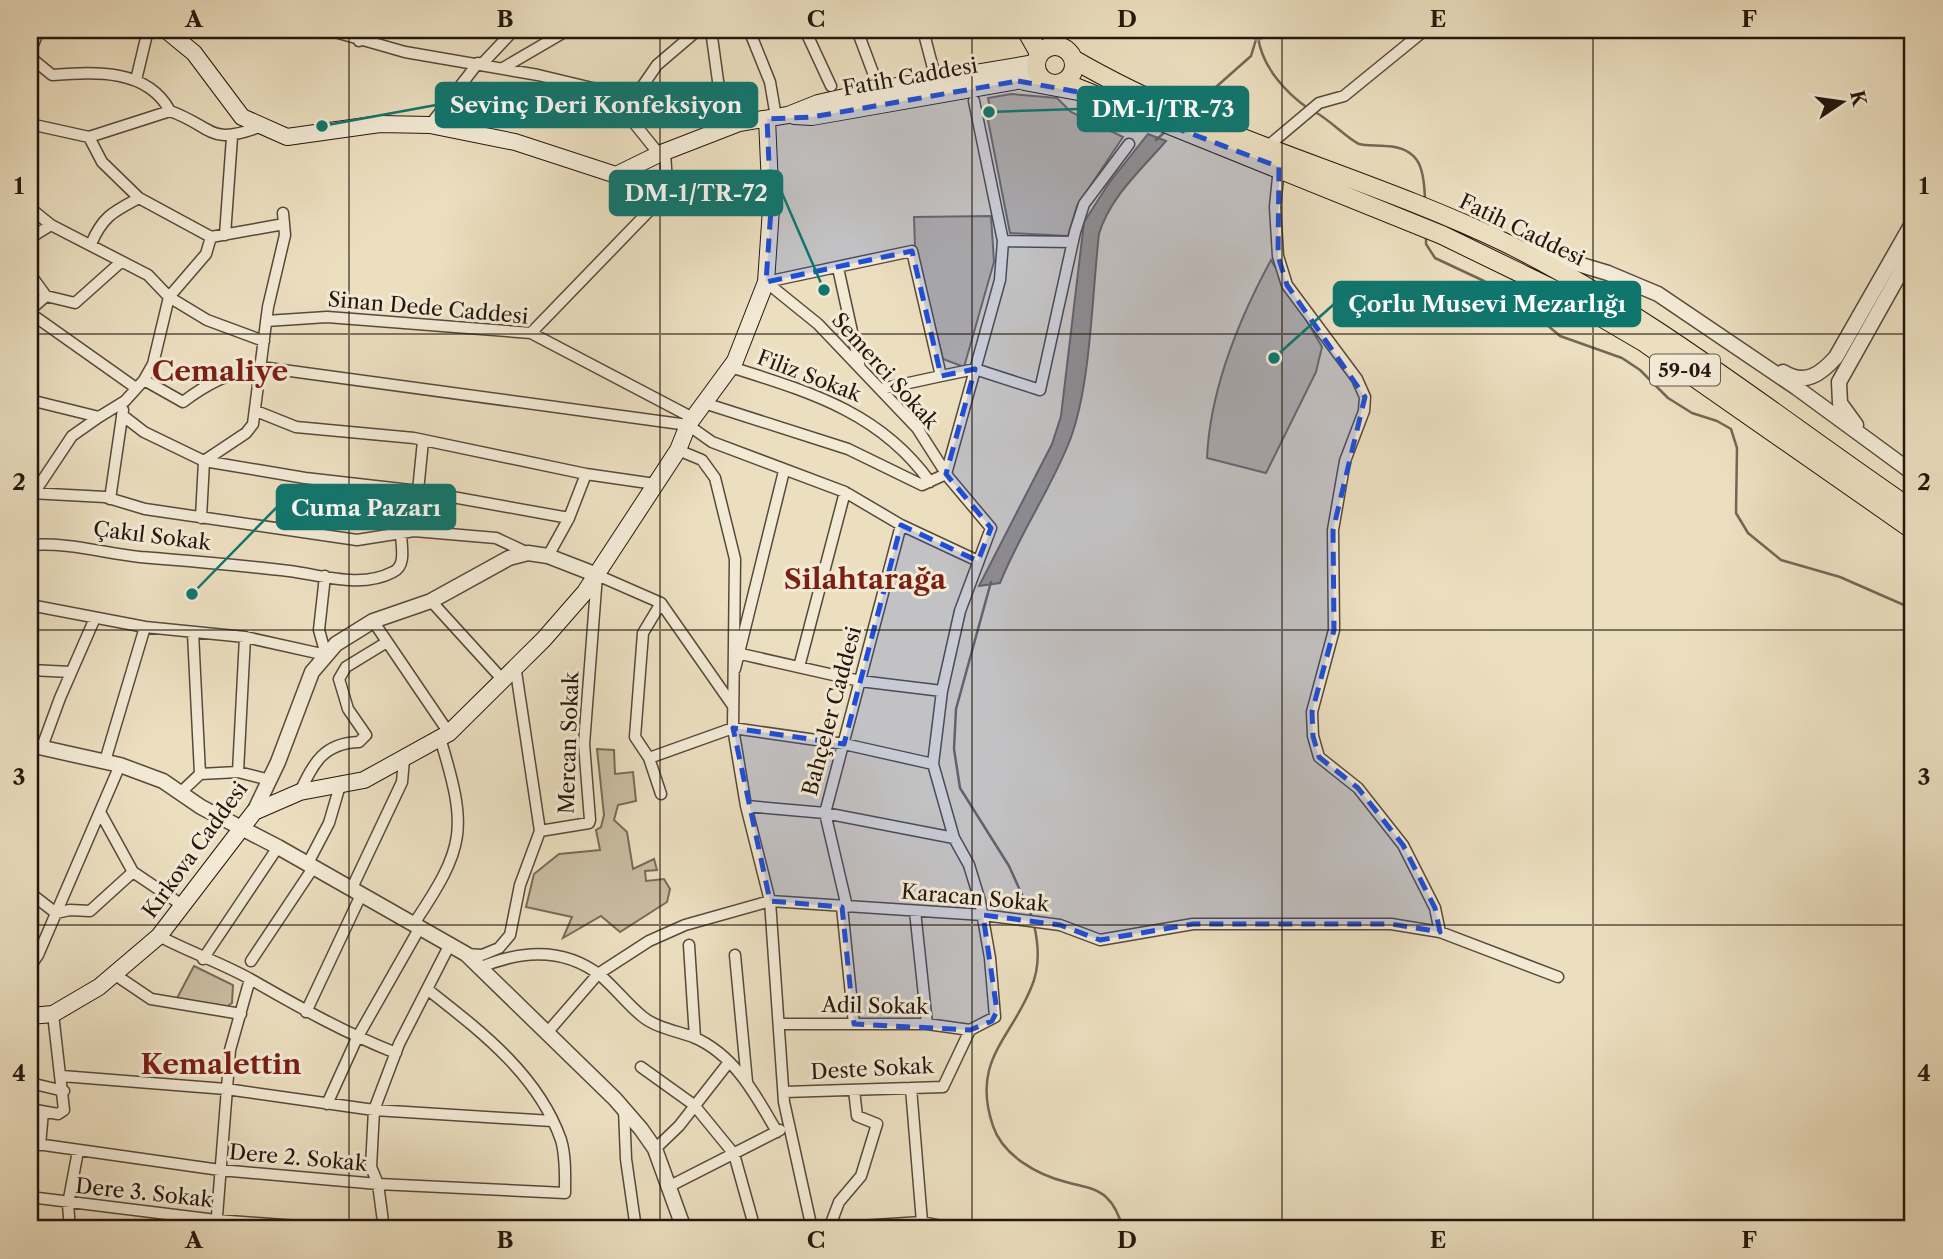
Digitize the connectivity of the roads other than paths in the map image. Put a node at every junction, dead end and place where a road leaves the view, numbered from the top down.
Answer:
1 (39, 30) edge
2 (148, 30) edge
3 (166, 30) edge
4 (328, 30) edge
5 (377, 30) edge
6 (514, 30) edge
7 (568, 30) edge
8 (698, 30) edge
9 (711, 30) edge
10 (749, 30) edge
11 (805, 30) edge
12 (858, 30) edge
13 (923, 30) edge
14 (1026, 30) edge
15 (1044, 30) edge
16 (1425, 30) edge
17 (359, 41) junction
18 (1058, 46) junction
19 (30, 54) edge
20 (1073, 59) junction
21 (480, 64) junction
22 (1038, 64) junction
23 (503, 68) junction
24 (934, 72) dead end
25 (875, 78) dead end
26 (136, 80) junction
27 (1018, 81) junction
28 (1063, 82) junction
29 (831, 86) dead end
30 (609, 92) junction
31 (1084, 93) junction
32 (637, 94) junction
33 (974, 101) dead end
34 (722, 110) junction
35 (170, 111) junction
36 (777, 117) junction
37 (739, 123) junction
38 (30, 124) edge
39 (430, 125) junction
40 (259, 127) junction
41 (1210, 132) junction
42 (89, 137) junction
43 (232, 137) junction
44 (1129, 144) dead end
45 (1268, 146) junction
46 (662, 153) junction
47 (1279, 167) junction
48 (139, 198) junction
49 (30, 208) edge
50 (1408, 212) junction
51 (1913, 222) edge
52 (51, 225) junction
53 (225, 234) junction
54 (211, 237) junction
55 (30, 238) edge
56 (1003, 241) junction
57 (1073, 242) junction
58 (1506, 243) junction
59 (91, 244) junction
60 (1913, 250) edge
61 (1899, 259) junction
62 (121, 262) junction
63 (838, 268) junction
64 (30, 274) edge
65 (766, 282) junction
66 (46, 296) junction
67 (169, 298) junction
68 (30, 311) edge
69 (266, 321) junction
70 (531, 333) junction
71 (264, 341) junction
72 (1756, 360) junction
73 (261, 367) junction
74 (731, 367) junction
75 (860, 368) junction
76 (975, 369) junction
77 (941, 376) junction
78 (140, 384) junction
79 (881, 389) junction
80 (30, 400) edge
81 (125, 401) junction
82 (704, 403) junction
83 (256, 411) junction
84 (122, 415) junction
85 (99, 417) junction
86 (690, 422) junction
87 (423, 441) junction
88 (678, 450) junction
89 (1888, 454) junction
90 (204, 461) junction
91 (784, 471) junction
92 (1913, 473) edge
93 (586, 474) junction
94 (946, 474) junction
95 (930, 482) junction
96 (656, 484) junction
97 (419, 491) junction
98 (845, 492) junction
99 (32, 493) edge
100 (110, 499) junction
101 (1913, 510) edge
102 (201, 518) junction
103 (569, 518) junction
104 (901, 525) junction
105 (1913, 530) edge
106 (415, 531) junction
107 (401, 533) junction
108 (30, 545) edge
109 (528, 553) junction
110 (548, 556) junction
111 (978, 561) junction
112 (597, 575) junction
113 (325, 576) junction
114 (431, 601) junction
115 (661, 603) junction
116 (30, 605) edge
117 (95, 618) junction
118 (373, 621) junction
119 (145, 627) junction
120 (193, 633) junction
121 (245, 636) junction
122 (387, 642) junction
123 (741, 654) junction
124 (326, 655) junction
125 (515, 665) junction
126 (799, 667) junction
127 (30, 670) edge
128 (71, 671) junction
129 (733, 674) junction
130 (502, 679) junction
131 (860, 681) junction
132 (942, 691) junction
133 (733, 706) junction
134 (733, 728) junction
135 (444, 736) junction
136 (844, 744) junction
137 (36, 746) edge
138 (649, 758) junction
139 (404, 759) junction
140 (104, 761) junction
141 (933, 764) junction
142 (120, 765) junction
143 (238, 772) junction
144 (200, 774) junction
145 (270, 780) junction
146 (341, 782) junction
147 (300, 792) junction
148 (180, 793) junction
149 (661, 794) dead end
150 (746, 806) junction
151 (100, 812) junction
152 (254, 812) junction
153 (825, 813) junction
154 (239, 828) junction
155 (540, 831) junction
156 (954, 838) junction
157 (278, 847) junction
158 (310, 866) junction
159 (133, 872) junction
160 (30, 893) edge
161 (356, 893) junction
162 (770, 901) junction
163 (182, 905) junction
164 (844, 907) junction
165 (915, 911) junction
166 (56, 913) junction
167 (983, 915) junction
168 (416, 927) junction
169 (1440, 932) junction
170 (159, 936) junction
171 (689, 945) dead end
172 (449, 946) junction
173 (466, 954) junction
174 (735, 955) dead end
175 (203, 959) junction
176 (251, 961) dead end
177 (30, 967) edge
178 (479, 968) junction
179 (114, 974) junction
180 (598, 974) junction
181 (1558, 977) dead end
182 (250, 979) junction
183 (427, 989) junction
184 (306, 1012) junction
185 (53, 1014) junction
186 (240, 1014) junction
187 (30, 1016) edge
188 (780, 1024) junction
189 (854, 1024) junction
190 (927, 1024) junction
191 (970, 1030) junction
192 (546, 1034) junction
193 (357, 1038) junction
194 (695, 1038) junction
195 (396, 1053) junction
196 (729, 1062) junction
197 (641, 1067) dead end
198 (62, 1076) junction
199 (747, 1082) junction
200 (30, 1083) edge
201 (911, 1088) junction
202 (226, 1089) junction
203 (854, 1090) junction
204 (64, 1091) junction
205 (784, 1092) junction
206 (327, 1104) junction
207 (694, 1105) junction
208 (30, 1109) edge
209 (624, 1109) junction
210 (374, 1110) junction
211 (43, 1112) junction
212 (552, 1121) junction
213 (789, 1127) junction
214 (776, 1132) junction
215 (35, 1144) edge
216 (655, 1149) junction
217 (78, 1151) junction
218 (734, 1154) junction
219 (220, 1170) junction
220 (378, 1184) junction
221 (670, 1186) junction
222 (30, 1197) edge
223 (68, 1204) junction
224 (922, 1222) junction
225 (216, 1225) edge
226 (830, 1226) junction
227 (939, 1228) edge
228 (70, 1229) edge
229 (338, 1229) edge
230 (384, 1229) edge
231 (636, 1229) edge
232 (684, 1229) edge
233 (755, 1229) edge
234 (812, 1229) edge
235 (957, 1229) edge

1 - 19 street
2 - 26 street
3 - 40 main road, Fatih Caddesi
4 - 17 street
5 - 17 street
6 - 21 street
7 - 23 street
8 - 32 street
9 - 34 street
10 - 36 street
11 - 29 street
12 - 25 street
13 - 24 street
14 - 22 main road
15 - 18 main road
16 - 45 street
17 - 21 street
18 - 20 main road
18 - 22 main road
19 - 26 street
20 - 28 main road
20 - 41 main road, Fatih Caddesi
21 - 23 street
21 - 39 street
22 - 27 main road, Fatih Caddesi
22 - 28 main road
22 - 36 main road, Fatih Caddesi
23 - 30 street
26 - 35 street
27 - 31 main road
27 - 36 main road, Fatih Caddesi
28 - 31 main road, Fatih Caddesi
30 - 32 street
30 - 46 street
31 - 41 main road, Fatih Caddesi
32 - 34 street
33 - 56 street
34 - 37 street
35 - 42 street
35 - 43 street
36 - 37 main road, Fatih Caddesi
36 - 65 main road
37 - 46 main road, Fatih Caddesi
38 - 42 street
39 - 40 main road, Fatih Caddesi
39 - 46 main road, Fatih Caddesi
40 - 43 street
41 - 45 main road, Fatih Caddesi / 59-04
41 - 47 main road, Fatih Caddesi / 59-04
42 - 48 street
43 - 53 street
44 - 57 street
45 - 50 main road, Fatih Caddesi / 59-04
46 - 70 street
47 - 50 main road, Fatih Caddesi / 59-04
47 - 169 street
48 - 54 street
48 - 59 street
49 - 52 street
50 - 58 main road, Fatih Caddesi / 59-04
50 - 105 main road, Fatih Caddesi / 59-04
51 - 61 street
52 - 55 street
52 - 59 street
53 - 54 street
53 - 69 street
54 - 67 street
56 - 57 street
56 - 76 street
57 - 76 street
58 - 72 street
58 - 101 main road, Fatih Caddesi / 59-04
59 - 62 street
60 - 61 street
61 - 72 street
61 - 89 street
62 - 66 street
62 - 67 street
63 - 65 street
63 - 75 street
63 - 77 street
64 - 66 street
65 - 74 main road
65 - 75 street, Semerci Sokak
66 - 68 street
67 - 71 street
67 - 78 street
68 - 78 street
69 - 70 street, Sinan Dede Caddesi
69 - 71 street
70 - 86 street, Sinan Dede Caddesi
71 - 73 street
72 - 89 street
73 - 78 street
73 - 83 street
73 - 86 street
74 - 82 main road
74 - 95 street, Filiz Sokak
75 - 79 street, Semerci Sokak
76 - 77 street
76 - 94 street
77 - 79 street
78 - 81 street
79 - 94 street, Semerci Sokak
80 - 85 street
81 - 84 street
81 - 85 street
82 - 86 main road
82 - 95 street
83 - 87 street
83 - 90 street
84 - 90 street
84 - 100 street
85 - 99 street
86 - 88 main road
86 - 91 street, Sinan Dede Caddesi
87 - 93 street
87 - 97 street
88 - 96 main road
88 - 129 street
89 - 92 street
90 - 97 street
90 - 102 street
91 - 98 street, Sinan Dede Caddesi
91 - 123 street
93 - 96 street
93 - 103 street
94 - 95 street
94 - 111 street, Semerci Sokak
96 - 112 main road
97 - 103 street
97 - 106 street
98 - 104 street, Sinan Dede Caddesi
98 - 126 street
99 - 100 street
100 - 102 street
102 - 107 street
103 - 110 street
104 - 111 street, Sinan Dede Caddesi
104 - 131 street, Bahçeler Caddesi
106 - 107 street
106 - 109 street
107 - 113 street, Çakıl Sokak
108 - 113 street, Çakıl Sokak
109 - 110 street, Kırkova Caddesi
109 - 114 street, Kırkova Caddesi
110 - 112 street, Kırkova Caddesi
111 - 132 street
112 - 115 street
112 - 125 main road
112 - 155 street, Mercan Sokak
113 - 124 street
114 - 118 street, Kırkova Caddesi
114 - 130 street
115 - 133 street
115 - 138 street
116 - 117 street
117 - 119 street
117 - 128 street
118 - 122 street
118 - 124 street, Kırkova Caddesi
119 - 120 street
119 - 140 street
120 - 121 street
120 - 144 street
121 - 124 street
121 - 143 street
122 - 135 street
122 - 147 street
123 - 126 street
123 - 129 street
124 - 145 street, Kırkova Caddesi
125 - 130 main road
125 - 155 street
126 - 131 street
127 - 128 street
128 - 137 street
129 - 133 street
130 - 135 main road
131 - 132 street
131 - 136 street, Bahçeler Caddesi
132 - 141 street
133 - 134 street
134 - 136 street
134 - 138 street
134 - 150 street
135 - 139 main road
135 - 168 street
136 - 141 street
136 - 153 street, Bahçeler Caddesi
137 - 140 street
138 - 149 street
139 - 146 main road
139 - 161 street
140 - 142 street
141 - 156 street
142 - 148 street
142 - 151 street
143 - 144 street
143 - 145 street
144 - 148 street
145 - 152 street, Kırkova Caddesi
146 - 147 main road
146 - 158 street
147 - 152 main road
148 - 154 street
150 - 153 street
150 - 162 street
151 - 159 street
151 - 166 street
152 - 154 main road, Kırkova Caddesi
153 - 156 street
153 - 164 street, Bahçeler Caddesi
154 - 157 street
154 - 163 main road, Kırkova Caddesi
155 - 173 street
156 - 167 street
157 - 158 street
157 - 175 street
158 - 161 street
158 - 176 street
159 - 163 street
159 - 166 street
160 - 166 street
161 - 168 street
161 - 184 street
162 - 164 street, Karacan Sokak
162 - 180 street, Karacan Sokak
162 - 188 street
163 - 170 main road, Kırkova Caddesi
164 - 165 street, Karacan Sokak
164 - 189 street, Bahçeler Caddesi
165 - 167 street, Karacan Sokak
165 - 190 street
166 - 177 street
167 - 169 street, Karacan Sokak
167 - 191 street
168 - 172 street
168 - 193 street
169 - 181 street, Karacan Sokak
170 - 175 street
170 - 179 main road, Kırkova Caddesi
171 - 194 street
172 - 173 street
172 - 183 street
173 - 178 street
174 - 199 street
175 - 182 street
178 - 180 street
178 - 192 street
179 - 185 main road, Kırkova Caddesi
179 - 186 street
180 - 192 street, Karacan Sokak
180 - 194 street
182 - 184 street
182 - 186 street
183 - 195 street
183 - 212 street
184 - 193 street
185 - 187 main road, Kırkova Caddesi
185 - 198 street
186 - 202 street
188 - 189 street, Adil Sokak
188 - 205 street
189 - 190 street, Adil Sokak
190 - 191 street, Adil Sokak
191 - 201 street, Deste Sokak
192 - 209 street
193 - 195 street
193 - 206 street
194 - 196 street
195 - 210 street
196 - 199 street
196 - 207 street
197 - 207 street
198 - 202 street
198 - 204 street
199 - 214 street
200 - 204 street
201 - 203 street, Deste Sokak
201 - 224 street
202 - 206 street
202 - 219 street
203 - 205 street, Deste Sokak
203 - 226 street
204 - 211 street
205 - 213 street
206 - 210 street
207 - 216 street
207 - 218 street
208 - 211 street
209 - 216 street
209 - 231 street
210 - 212 street
210 - 220 street
211 - 215 street
212 - 220 street, Dere 2. Sokak
213 - 214 street
213 - 234 street
214 - 218 street
215 - 217 street, Dere 2. Sokak
216 - 221 street
217 - 219 street, Dere 2. Sokak
217 - 223 street
218 - 221 street
218 - 233 street
219 - 220 street, Dere 2. Sokak
219 - 225 street
220 - 230 street
221 - 232 street
222 - 223 street, Dere 3. Sokak
223 - 225 street, Dere 3. Sokak
223 - 228 street
224 - 226 street
224 - 227 street
225 - 229 street, Dere 3. Sokak
226 - 234 street
227 - 235 street

